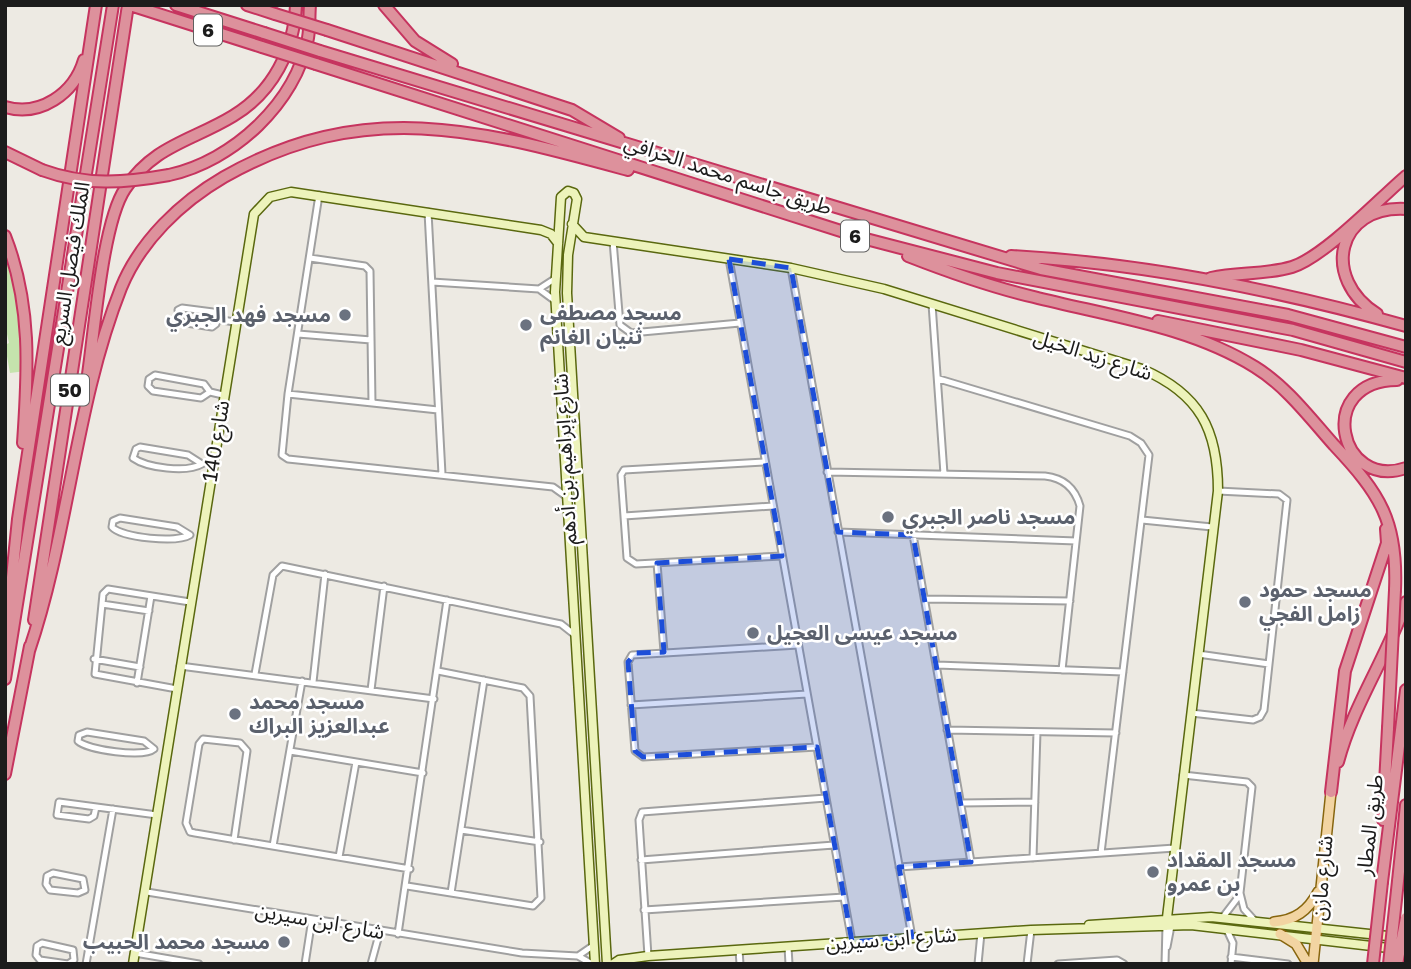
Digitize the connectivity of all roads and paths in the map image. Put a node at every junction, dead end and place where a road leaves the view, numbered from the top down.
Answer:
1 (96, 5) edge
2 (113, 5) edge
3 (129, 5) edge
4 (176, 5) edge
5 (247, 5) edge
6 (296, 5) edge
7 (310, 5) edge
8 (384, 5) edge
9 (93, 27) junction
10 (480, 79) junction
11 (5, 107) edge
12 (634, 147) junction
13 (5, 152) edge
14 (1406, 176) edge
15 (319, 195) junction
16 (725, 196) junction
17 (1406, 209) edge
18 (428, 212) junction
19 (560, 222) junction
20 (572, 224) junction
21 (541, 230) junction
22 (5, 236) edge
23 (584, 237) junction
24 (866, 239) junction
25 (612, 241) junction
26 (558, 243) junction
27 (569, 245) junction
28 (991, 255) junction
29 (310, 258) junction
30 (729, 259) junction
31 (790, 268) junction
32 (556, 278) junction
33 (1207, 279) junction
34 (432, 282) junction
35 (539, 289) junction
36 (555, 301) junction
37 (932, 304) junction
38 (1089, 310) junction
39 (217, 319) junction
40 (234, 322) junction
41 (1392, 322) junction
42 (740, 323) junction
43 (1406, 326) edge
44 (298, 334) junction
45 (372, 340) junction
46 (1406, 347) edge
47 (1406, 362) edge
48 (939, 379) junction
49 (1406, 379) edge
50 (211, 392) junction
51 (288, 394) junction
52 (223, 395) junction
53 (372, 403) junction
54 (438, 410) junction
55 (79, 440) junction
56 (765, 461) junction
57 (202, 464) junction
58 (212, 465) junction
59 (1406, 468) edge
60 (827, 472) junction
61 (442, 474) junction
62 (944, 474) junction
63 (566, 477) junction
64 (553, 486) junction
65 (1218, 491) junction
66 (1374, 493) junction
67 (567, 497) junction
68 (773, 506) junction
69 (624, 516) junction
70 (18, 519) junction
71 (1142, 520) junction
72 (1212, 527) junction
73 (838, 532) junction
74 (914, 535) junction
75 (190, 536) junction
76 (200, 537) junction
77 (1076, 541) junction
78 (782, 556) junction
79 (657, 563) junction
80 (325, 574) junction
81 (384, 586) junction
82 (151, 596) junction
83 (925, 598) junction
84 (447, 600) junction
85 (1070, 601) junction
86 (190, 602) junction
87 (1406, 602) edge
88 (102, 604) junction
89 (149, 611) junction
90 (574, 616) junction
91 (561, 624) junction
92 (575, 636) junction
93 (798, 645) junction
94 (5, 648) edge
95 (29, 651) junction
96 (664, 652) junction
97 (1198, 654) junction
98 (94, 659) junction
99 (1269, 664) junction
100 (937, 665) junction
101 (180, 666) junction
102 (139, 667) junction
103 (1062, 670) junction
104 (438, 671) junction
105 (1123, 672) junction
106 (255, 674) junction
107 (5, 679) edge
108 (484, 680) junction
109 (302, 681) junction
110 (137, 682) junction
111 (313, 682) junction
112 (177, 689) junction
113 (371, 690) junction
114 (1406, 690) edge
115 (807, 694) junction
116 (434, 699) junction
117 (632, 705) junction
118 (1191, 713) junction
119 (947, 730) junction
120 (1037, 732) junction
121 (1116, 733) junction
122 (817, 747) junction
123 (154, 750) junction
124 (290, 751) junction
125 (168, 752) junction
126 (356, 762) junction
127 (423, 773) junction
128 (5, 774) edge
129 (1183, 775) junction
130 (596, 782) junction
131 (583, 784) junction
132 (1331, 792) junction
133 (826, 798) junction
134 (598, 801) junction
135 (585, 802) junction
136 (1035, 802) junction
137 (961, 803) junction
138 (1406, 805) edge
139 (96, 807) junction
140 (113, 809) junction
141 (157, 815) junction
142 (461, 830) junction
143 (234, 840) junction
144 (540, 842) junction
145 (834, 845) junction
146 (273, 846) junction
147 (1175, 848) junction
148 (1101, 853) junction
149 (339, 857) junction
150 (1033, 858) junction
151 (641, 860) junction
152 (971, 862) junction
153 (899, 867) junction
154 (410, 869) junction
155 (1321, 880) junction
156 (1382, 881) junction
157 (85, 886) junction
158 (407, 886) junction
159 (99, 888) junction
160 (146, 892) junction
161 (451, 893) junction
162 (1240, 896) junction
163 (844, 897) junction
164 (645, 910) junction
165 (1223, 918) junction
166 (1406, 918) edge
167 (312, 919) junction
168 (1255, 920) junction
169 (1169, 921) junction
170 (1274, 922) junction
171 (1317, 927) junction
172 (1226, 928) junction
173 (380, 930) junction
174 (1031, 930) junction
175 (1246, 931) junction
176 (981, 933) junction
177 (398, 934) junction
178 (1280, 934) junction
179 (912, 937) junction
180 (1316, 938) junction
181 (1406, 938) edge
182 (852, 942) junction
183 (594, 945) junction
184 (788, 947) junction
185 (1233, 947) junction
186 (606, 948) junction
187 (739, 950) junction
188 (1406, 950) edge
189 (135, 953) junction
190 (578, 956) junction
191 (648, 956) junction
192 (75, 957) junction
193 (1231, 960) edge
194 (87, 962) edge
195 (180, 962) edge
196 (616, 962) edge
197 (1077, 963) edge
198 (133, 964) edge
199 (200, 964) edge
200 (305, 964) edge
201 (371, 964) edge
202 (593, 964) edge
203 (607, 964) edge
204 (740, 964) edge
205 (789, 964) edge
206 (978, 964) edge
207 (1027, 964) edge
208 (1058, 964) edge
209 (1124, 964) edge
210 (1165, 964) edge
211 (1288, 964) edge
212 (1311, 964) edge
213 (1373, 964) edge
214 (1389, 964) edge
215 (1398, 964) edge

1 - 9 highway
2 - 107 highway, الملك فيصل السريع / 50
3 - 16 highway, طريق جاسم محمد الخرافي / 6, bridge
3 - 95 highway, الملك فيصل السريع / 50
4 - 12 highway, طريق جاسم محمد الخرافي / 6, bridge
5 - 10 highway, bridge
6 - 55 highway
7 - 13 highway, bridge
8 - 10 highway
9 - 11 highway
9 - 70 highway
10 - 12 highway
12 - 28 highway, طريق جاسم محمد الخرافي / 6
14 - 33 highway
15 - 18 street, شارع 140
15 - 29 street
15 - 40 street, شارع 140
16 - 24 highway, طريق جاسم محمد الخرافي / 6
16 - 55 highway
17 - 41 highway
18 - 21 street, شارع 140
18 - 34 street
19 - 20 street, شارع إبراهيم بن أدهم
19 - 21 street
19 - 26 street, شارع إبراهيم بن أدهم
20 - 23 street
20 - 27 street, شارع إبراهيم بن أدهم
21 - 26 street, شارع 140
22 - 70 highway
23 - 25 street, شارع زيد الخيل
23 - 27 street
24 - 38 highway
24 - 47 highway, طريق جاسم محمد الخرافي / 6
25 - 30 street, شارع زيد الخيل
25 - 42 street
26 - 32 street, شارع إبراهيم بن أدهم
27 - 130 street, شارع إبراهيم بن أدهم
28 - 33 highway
28 - 46 highway, طريق جاسم محمد الخرافي / 6
29 - 44 street
29 - 45 street
30 - 31 street, شارع زيد الخيل
30 - 42 street
31 - 37 street, شارع زيد الخيل
31 - 60 street
32 - 35 street
32 - 36 street, شارع إبراهيم بن أدهم
33 - 41 highway
34 - 35 street
34 - 54 street
35 - 36 street
36 - 63 street, شارع إبراهيم بن أدهم
37 - 48 street
37 - 65 street, شارع زيد الخيل
38 - 49 highway
38 - 66 highway
39 - 39 street
39 - 40 street
40 - 52 street, شارع 140
41 - 43 highway
42 - 56 street
44 - 45 street
44 - 51 street
45 - 53 street
48 - 62 street
48 - 71 street
49 - 59 highway
50 - 50 street
50 - 52 street
51 - 53 street
51 - 61 street
52 - 58 street, شارع 140
53 - 54 street
54 - 61 street
55 - 95 highway
56 - 68 street
56 - 69 street
57 - 57 street
57 - 58 street
58 - 76 street, شارع 140
60 - 62 street
60 - 73 street
61 - 64 street
62 - 77 street
63 - 64 street
63 - 67 street, شارع إبراهيم بن أدهم
64 - 67 street
65 - 72 street, شارع زيد الخيل
65 - 99 street
66 - 132 highway
66 - 156 highway, bridge
67 - 90 street, شارع إبراهيم بن أدهم
68 - 69 street
68 - 78 street
69 - 79 street
70 - 94 highway
71 - 72 street
71 - 105 street
72 - 97 street, شارع زيد الخيل
73 - 74 street
73 - 153 street
74 - 77 street
74 - 83 street
75 - 75 street
75 - 76 street
76 - 86 street, شارع 140
77 - 85 street
78 - 79 street
78 - 93 street
79 - 96 street
80 - 81 street
80 - 106 street
80 - 111 street
81 - 84 street
81 - 113 street
82 - 86 street
82 - 88 street
82 - 89 street
83 - 85 street
83 - 100 street
84 - 91 street
84 - 104 street
85 - 103 street
86 - 101 street, شارع 140
87 - 132 highway
88 - 89 street
88 - 98 street
89 - 102 street
90 - 91 street
90 - 92 street, شارع إبراهيم بن أدهم
91 - 92 street
92 - 131 street, شارع إبراهيم بن أدهم
93 - 96 street
93 - 115 street
95 - 128 highway, الملك فيصل السريع / 50
96 - 117 street
97 - 99 street
97 - 118 street, شارع زيد الخيل
98 - 102 street
98 - 110 street
99 - 118 street
100 - 103 street
100 - 119 street
101 - 106 street
101 - 112 street, شارع 140
102 - 110 street
103 - 105 street
104 - 108 street
104 - 116 street
105 - 121 street
106 - 109 street
108 - 142 street
108 - 144 street
109 - 111 street
109 - 124 street
110 - 112 street
111 - 113 street
112 - 125 street, شارع 140
113 - 116 street
114 - 156 highway, طريق المطار
115 - 117 street
115 - 122 street
116 - 127 street
117 - 122 street
118 - 129 street, شارع زيد الخيل
119 - 120 street
119 - 137 street
120 - 121 street
120 - 136 street
121 - 148 street
122 - 133 street
123 - 123 street
123 - 125 street
124 - 126 street
124 - 146 street
125 - 141 street, شارع 140
126 - 127 street
126 - 149 street
127 - 154 street
129 - 147 street, شارع زيد الخيل
129 - 162 street
130 - 131 street
130 - 134 street, شارع إبراهيم بن أدهم
131 - 135 street, شارع إبراهيم بن أدهم
132 - 155 main road, شارع مازن
133 - 145 street
133 - 151 street
134 - 135 street
134 - 186 street, شارع إبراهيم بن أدهم
135 - 183 street, شارع إبراهيم بن أدهم
136 - 137 street
136 - 150 street
137 - 152 street
138 - 214 highway, طريق المطار, bridge
139 - 139 street
139 - 140 street
140 - 141 street
140 - 159 street
141 - 160 street, شارع 140
142 - 144 street
142 - 161 street
143 - 143 street
143 - 146 street
144 - 161 street
145 - 151 street
145 - 163 street
146 - 149 street
147 - 148 street
147 - 169 street, شارع زيد الخيل
148 - 150 street
149 - 154 street
150 - 152 street
151 - 164 street
152 - 153 street
153 - 179 street
154 - 158 street
155 - 170 main road
155 - 171 main road, شارع مازن
156 - 213 highway, طريق المطار, bridge
157 - 157 street
157 - 159 street
158 - 161 street
158 - 177 street
159 - 194 street
160 - 167 street, شارع ابن سيرين
160 - 189 street, شارع 140
162 - 165 street
162 - 168 street
163 - 164 street
163 - 182 street
164 - 191 street
165 - 168 street, شارع ابن سيرين
165 - 169 street, شارع ابن سيرين
166 - 215 highway, bridge
167 - 173 street, شارع ابن سيرين
167 - 200 street
168 - 170 street, شارع ابن سيرين
169 - 172 street, شارع ابن سيرين
169 - 174 street, شارع ابن سيرين
169 - 210 street, شارع زيد الخيل
170 - 171 street, شارع ابن سيرين
171 - 180 main road, شارع مازن
171 - 181 street, شارع ابن سيرين
172 - 175 street, شارع ابن سيرين
172 - 185 street
173 - 177 street, شارع ابن سيرين
173 - 201 street
174 - 176 street, شارع ابن سيرين
174 - 207 street
175 - 178 street, شارع ابن سيرين
175 - 185 street
176 - 179 street, شارع ابن سيرين
176 - 206 street
177 - 190 street, شارع ابن سيرين
178 - 180 street, شارع ابن سيرين
178 - 212 main road
179 - 182 street, شارع ابن سيرين
180 - 188 street, شارع ابن سيرين
180 - 212 main road, شارع مازن
182 - 184 street, شارع ابن سيرين
183 - 190 street
183 - 202 street, شارع إبراهيم بن أدهم
184 - 187 street, شارع ابن سيرين
184 - 205 street
185 - 193 street
186 - 196 street, شارع ابن سيرين
186 - 203 street, شارع إبراهيم بن أدهم
187 - 191 street, شارع ابن سيرين
187 - 204 street
189 - 195 street
189 - 198 street, شارع 140
190 - 202 street, شارع ابن سيرين
191 - 196 street, شارع ابن سيرين
192 - 192 street
192 - 194 street
193 - 211 street
195 - 199 street
197 - 208 street
197 - 209 street

